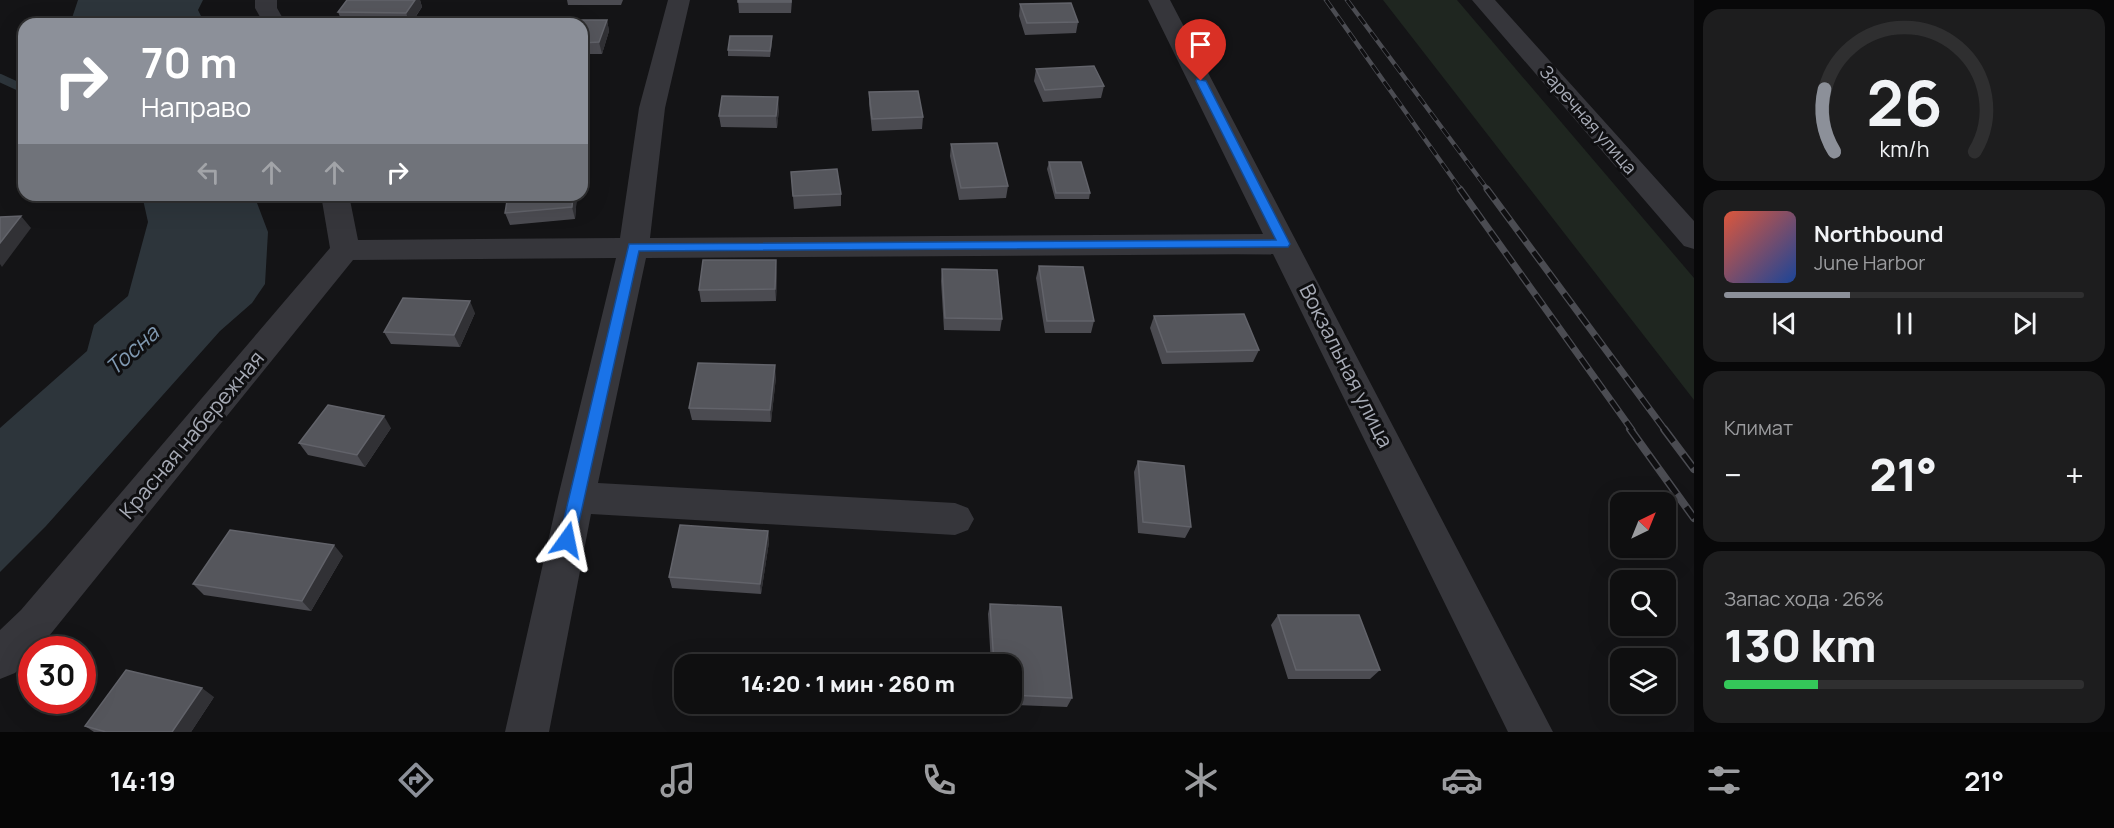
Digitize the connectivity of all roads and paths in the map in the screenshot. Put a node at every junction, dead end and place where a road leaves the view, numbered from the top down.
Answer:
1 (266, 0) edge
2 (679, 0) edge
3 (1159, 0) edge
4 (1483, 0) edge
5 (272, 18) edge
6 (336, 201) edge
7 (1694, 239) edge
8 (1284, 244) junction
9 (634, 246) junction
10 (345, 250) junction
11 (576, 497) junction
12 (955, 519) dead end
13 (0, 659) edge
14 (527, 732) edge
15 (1531, 732) edge

1 - 5 street
2 - 9 street
3 - 8 street, Вокзальная улица
4 - 7 street, Заречная улица
6 - 10 street
8 - 9 street
8 - 15 street, Вокзальная улица
9 - 10 street
9 - 11 street
10 - 13 street, Красная набережная
11 - 12 street
11 - 14 street

